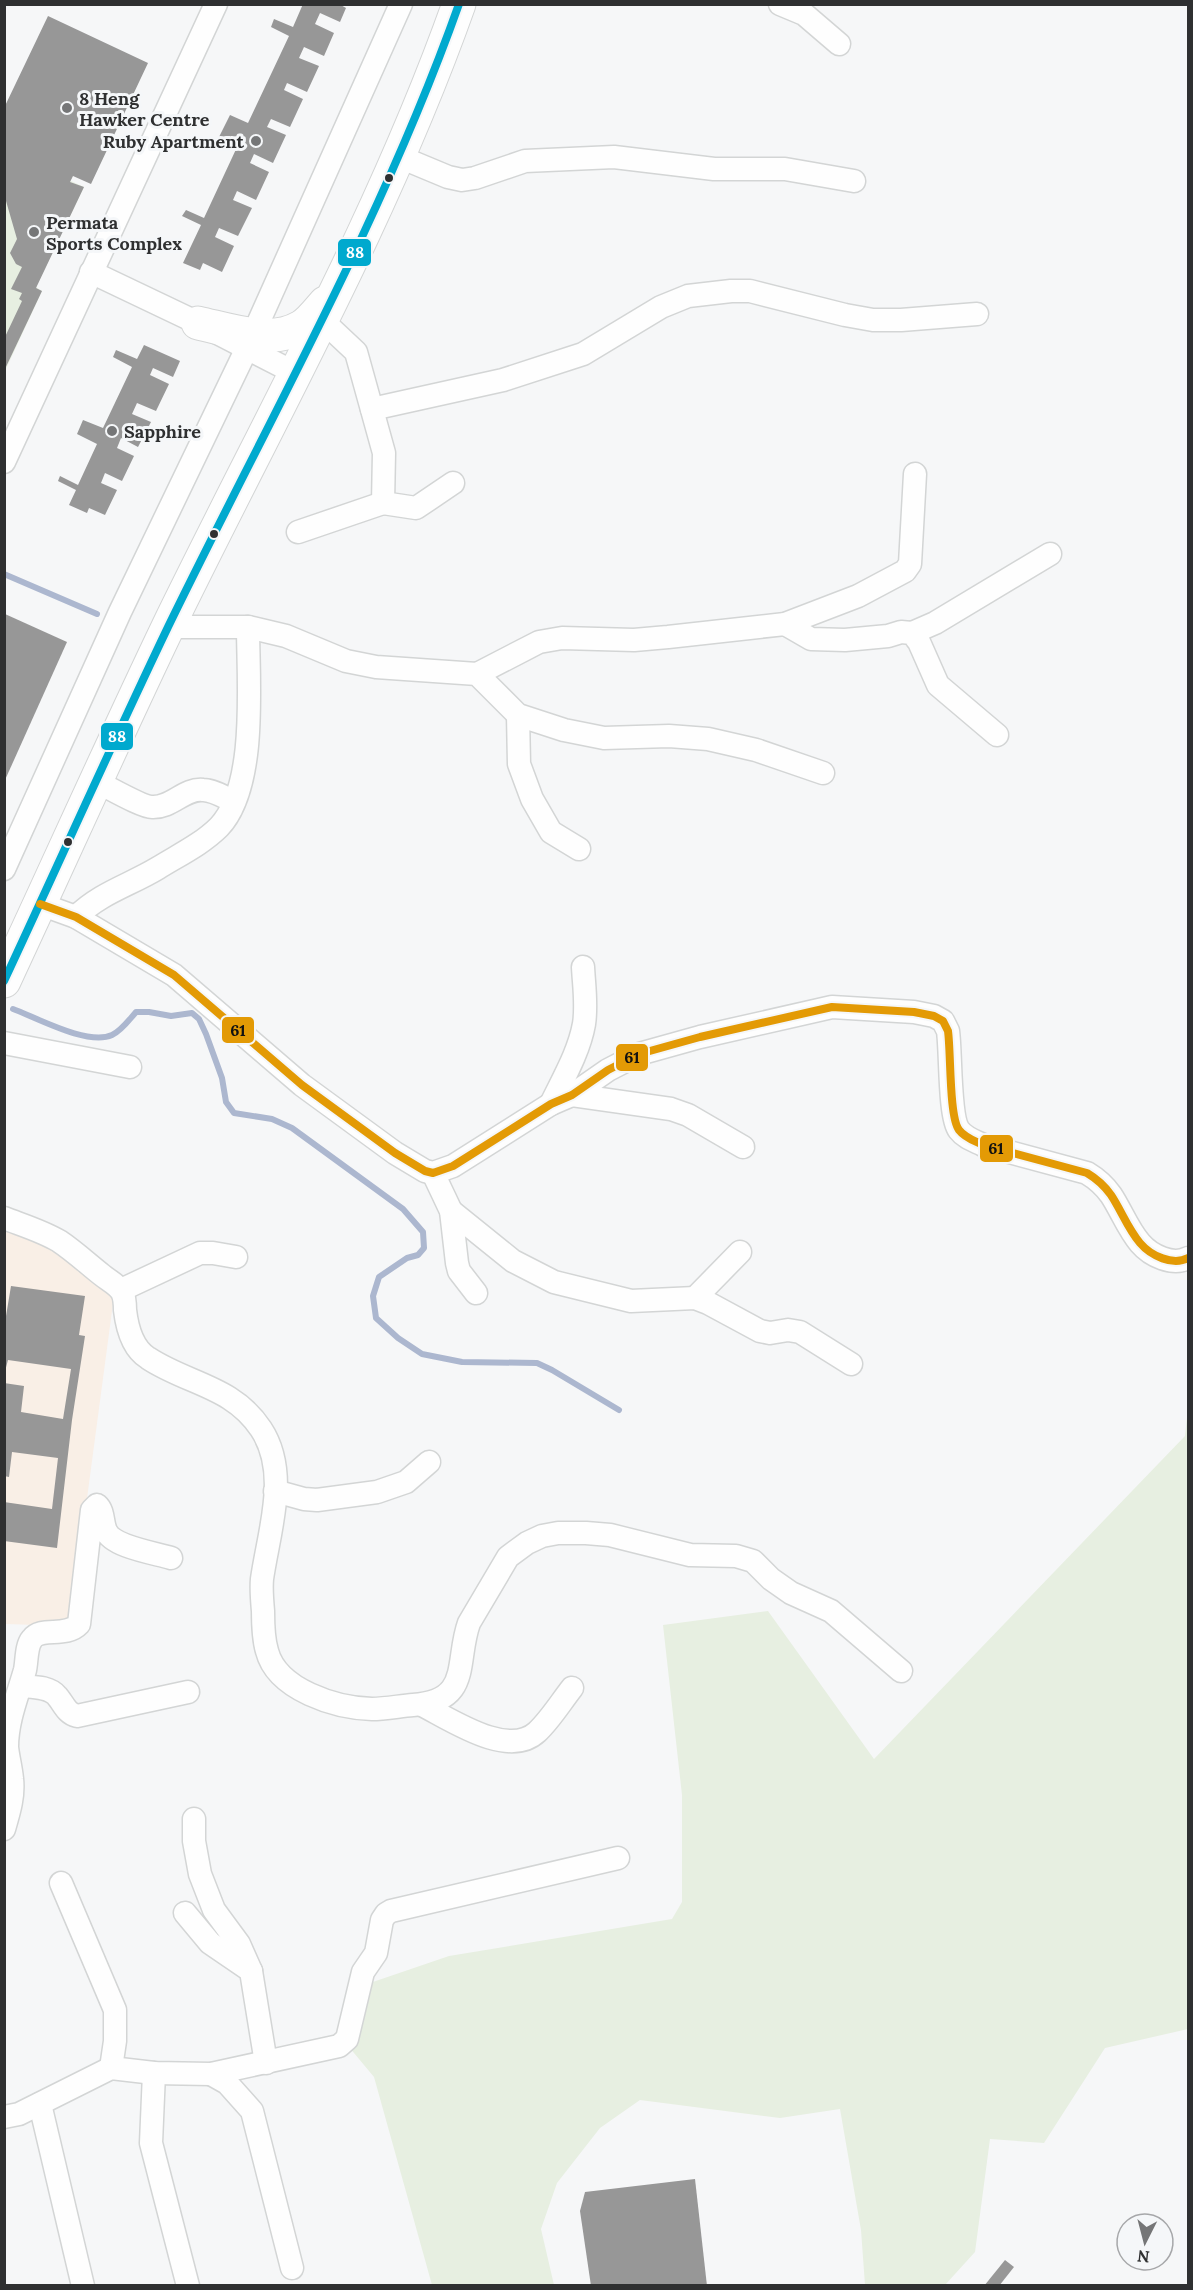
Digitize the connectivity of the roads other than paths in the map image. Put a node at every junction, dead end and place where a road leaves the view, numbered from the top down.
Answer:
1 (216, 4) edge
2 (401, 4) edge
3 (459, 4) edge
4 (780, 4) edge
5 (839, 44) dead end
6 (400, 157) junction
7 (854, 181) dead end
8 (91, 272) junction
9 (341, 282) junction
10 (977, 314) dead end
11 (323, 321) junction
12 (198, 323) joint
13 (250, 341) junction
14 (297, 374) junction
15 (372, 409) junction
16 (4, 462) edge
17 (915, 474) dead end
18 (453, 483) dead end
19 (383, 503) junction
20 (298, 532) dead end
21 (1050, 554) dead end
22 (784, 624) junction
23 (168, 627) junction
24 (248, 627) junction
25 (912, 633) junction
26 (477, 674) junction
27 (518, 715) junction
28 (997, 735) dead end
29 (824, 773) dead end
30 (97, 782) junction
31 (233, 801) junction
32 (579, 849) dead end
33 (4, 869) edge
34 (40, 904) junction
35 (76, 917) junction
36 (583, 967) dead end
37 (4, 981) edge
38 (4, 1043) edge
39 (130, 1067) dead end
40 (572, 1095) junction
41 (552, 1104) junction
42 (742, 1148) dead end
43 (433, 1173) junction
44 (451, 1211) junction
45 (4, 1218) edge
46 (740, 1252) dead end
47 (236, 1257) dead end
48 (1188, 1258) edge
49 (121, 1290) junction
50 (476, 1293) dead end
51 (695, 1298) junction
52 (851, 1364) dead end
53 (429, 1462) dead end
54 (275, 1491) junction
55 (171, 1558) dead end
56 (901, 1671) dead end
57 (21, 1686) junction
58 (572, 1688) dead end
59 (188, 1692) dead end
60 (422, 1705) junction
61 (194, 1819) dead end
62 (4, 1828) edge
63 (618, 1858) dead end
64 (61, 1883) dead end
65 (185, 1913) dead end
66 (251, 1971) junction
67 (266, 2063) junction
68 (111, 2068) junction
69 (154, 2073) junction
70 (211, 2074) junction
71 (39, 2104) junction
72 (4, 2117) edge
73 (292, 2268) dead end
74 (83, 2286) edge
75 (188, 2286) edge

1 - 8 street
2 - 13 street
3 - 6 main road
4 - 5 street
6 - 7 street
6 - 9 main road
8 - 12 street
8 - 16 street
9 - 11 main road
9 - 13 main road
10 - 15 street
11 - 14 main road
11 - 15 street
12 - 13 main road
13 - 14 street
13 - 33 street
14 - 23 main road
15 - 19 street
17 - 22 street
18 - 19 street
19 - 20 street
21 - 25 street
22 - 25 street
22 - 26 street
23 - 24 street
23 - 30 main road
24 - 26 street
24 - 31 street
25 - 28 street
26 - 27 street
27 - 29 street
27 - 32 street
30 - 31 street
30 - 34 main road
31 - 35 street
34 - 35 street
34 - 37 main road
35 - 43 street
36 - 41 street
38 - 39 street
40 - 41 street
40 - 42 street
40 - 48 street
41 - 43 street
43 - 44 street
44 - 50 street
44 - 51 street
45 - 49 street
46 - 51 street
47 - 49 street
49 - 54 street
51 - 52 street
53 - 54 street
54 - 60 street
55 - 57 street
56 - 60 street
57 - 59 street
57 - 62 street
58 - 60 street
61 - 66 street
63 - 67 street
64 - 68 street
65 - 66 street
66 - 67 street
67 - 70 street
68 - 69 street
68 - 71 street
69 - 70 street
69 - 75 street
70 - 73 street
71 - 72 street
71 - 74 street

